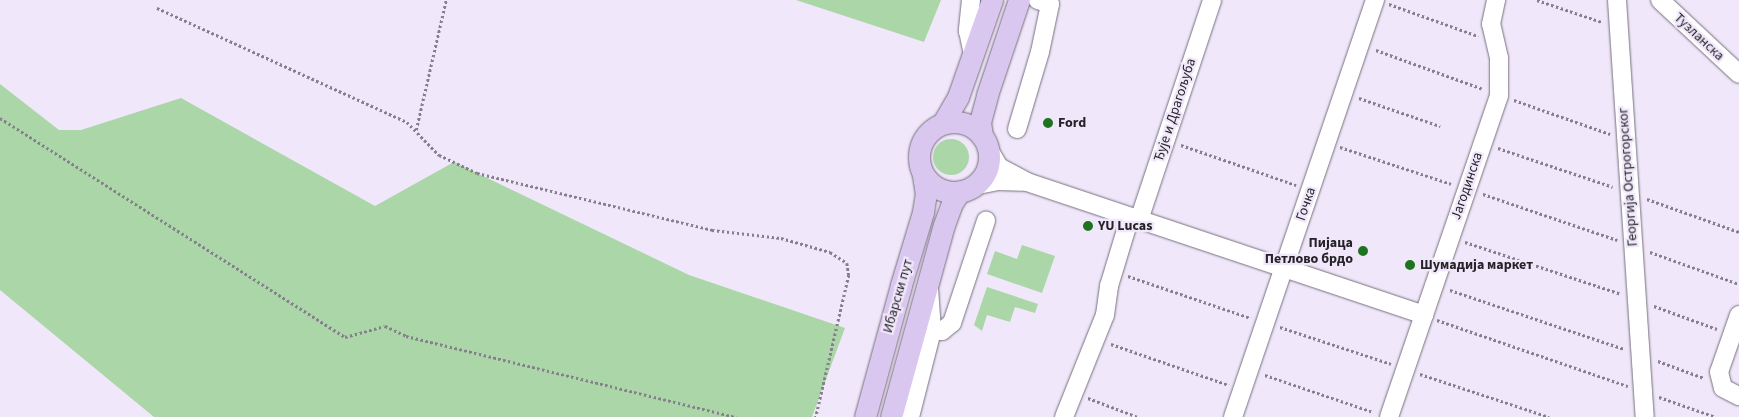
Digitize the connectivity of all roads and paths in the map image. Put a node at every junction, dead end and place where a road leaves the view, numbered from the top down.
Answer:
1 (446, 0) edge
2 (971, 0) edge
3 (992, 0) edge
4 (1019, 0) edge
5 (1212, 0) edge
6 (1496, 0) edge
7 (1537, 0) edge
8 (1617, 0) edge
9 (1660, 0) edge
10 (1046, 1) edge
11 (1381, 2) edge
12 (157, 8) dead end
13 (1618, 27) junction
14 (1496, 43) junction
15 (1360, 44) junction
16 (973, 54) junction
17 (1739, 74) edge
18 (1344, 93) junction
19 (1499, 95) junction
20 (0, 118) edge
21 (943, 123) junction
22 (1440, 126) dead end
23 (1017, 128) dead end
24 (416, 131) junction
25 (1165, 139) junction
26 (1625, 139) junction
27 (985, 142) junction
28 (1482, 142) junction
29 (1327, 143) junction
30 (923, 175) junction
31 (1027, 182) junction
32 (966, 189) junction
33 (1466, 189) junction
34 (1311, 190) junction
35 (1628, 193) junction
36 (1135, 218) junction
37 (986, 221) dead end
38 (1739, 232) edge
39 (1449, 236) junction
40 (1632, 246) junction
41 (1284, 268) junction
42 (1113, 271) junction
43 (927, 279) junction
44 (1434, 284) junction
45 (1739, 284) edge
46 (1636, 300) junction
47 (1424, 315) junction
48 (1739, 315) edge
49 (1265, 323) junction
50 (932, 331) junction
51 (1733, 335) junction
52 (1096, 338) junction
53 (1641, 355) junction
54 (1249, 370) junction
55 (1406, 370) junction
56 (1720, 382) junction
57 (1242, 390) junction
58 (1644, 392) junction
59 (1073, 393) junction
60 (1739, 396) edge
61 (1384, 415) edge
62 (736, 417) edge
63 (816, 417) edge
64 (865, 417) edge
65 (891, 417) edge
66 (910, 417) edge
67 (1064, 417) edge
68 (1138, 417) edge
69 (1232, 417) edge
70 (1549, 417) edge
71 (1645, 417) edge
72 (1716, 417) edge

1 - 24 path
2 - 16 street
3 - 16 main road
4 - 27 main road
5 - 25 street, Ђује и Драгољуба
6 - 14 street, Јагодинска
7 - 13 path
8 - 13 street, Георгија Острогорског
9 - 17 street, Тузланска
10 - 23 street
11 - 14 path
11 - 15 street, Гочка
12 - 24 path
13 - 26 street, Георгија Острогорског
14 - 19 street, Јагодинска
15 - 18 street, Гочка
15 - 19 path
16 - 21 main road
18 - 22 path
18 - 29 street, Гочка
19 - 26 path
19 - 28 street, Јагодинска
20 - 62 path
21 - 27 main road
21 - 30 main road
24 - 63 path
25 - 34 path
25 - 36 street, Ђује и Драгољуба
26 - 35 street, Георгија Острогорског
27 - 31 street
27 - 32 main road
28 - 33 street, Јагодинска
28 - 35 path
29 - 33 path
29 - 34 street, Гочка
30 - 32 main road
30 - 64 main road, Ибарски пут
31 - 32 street
31 - 36 street
32 - 43 main road, Ибарски пут
33 - 39 street, Јагодинска
33 - 40 path
34 - 41 street, Гочка
35 - 38 path
35 - 40 street, Георгија Острогорског
36 - 41 street
36 - 42 street, Ђује и Драгољуба
37 - 50 street
39 - 44 street, Јагодинска
39 - 46 path
40 - 45 path
40 - 46 street, Георгија Острогорског
41 - 47 street
41 - 49 street, Гочка
42 - 49 path
42 - 52 street, Ђује и Драгољуба
43 - 50 street
43 - 65 main road, Ибарски пут
44 - 47 street, Јагодинска
44 - 53 path
46 - 51 path
46 - 53 street, Георгија Острогорског
47 - 55 street, Јагодинска
47 - 58 path
48 - 51 street
49 - 54 street, Гочка
49 - 55 path
50 - 66 street
51 - 56 street
52 - 57 path
52 - 59 street, Ђује и Драгољуба
53 - 56 path
53 - 58 street, Георгија Острогорског
54 - 57 street, Гочка
54 - 61 path
55 - 61 street, Јагодинска
55 - 70 path
56 - 60 street
57 - 69 street, Гочка
58 - 71 street, Георгија Острогорског
58 - 72 path
59 - 67 street, Ђује и Драгољуба
59 - 68 path

